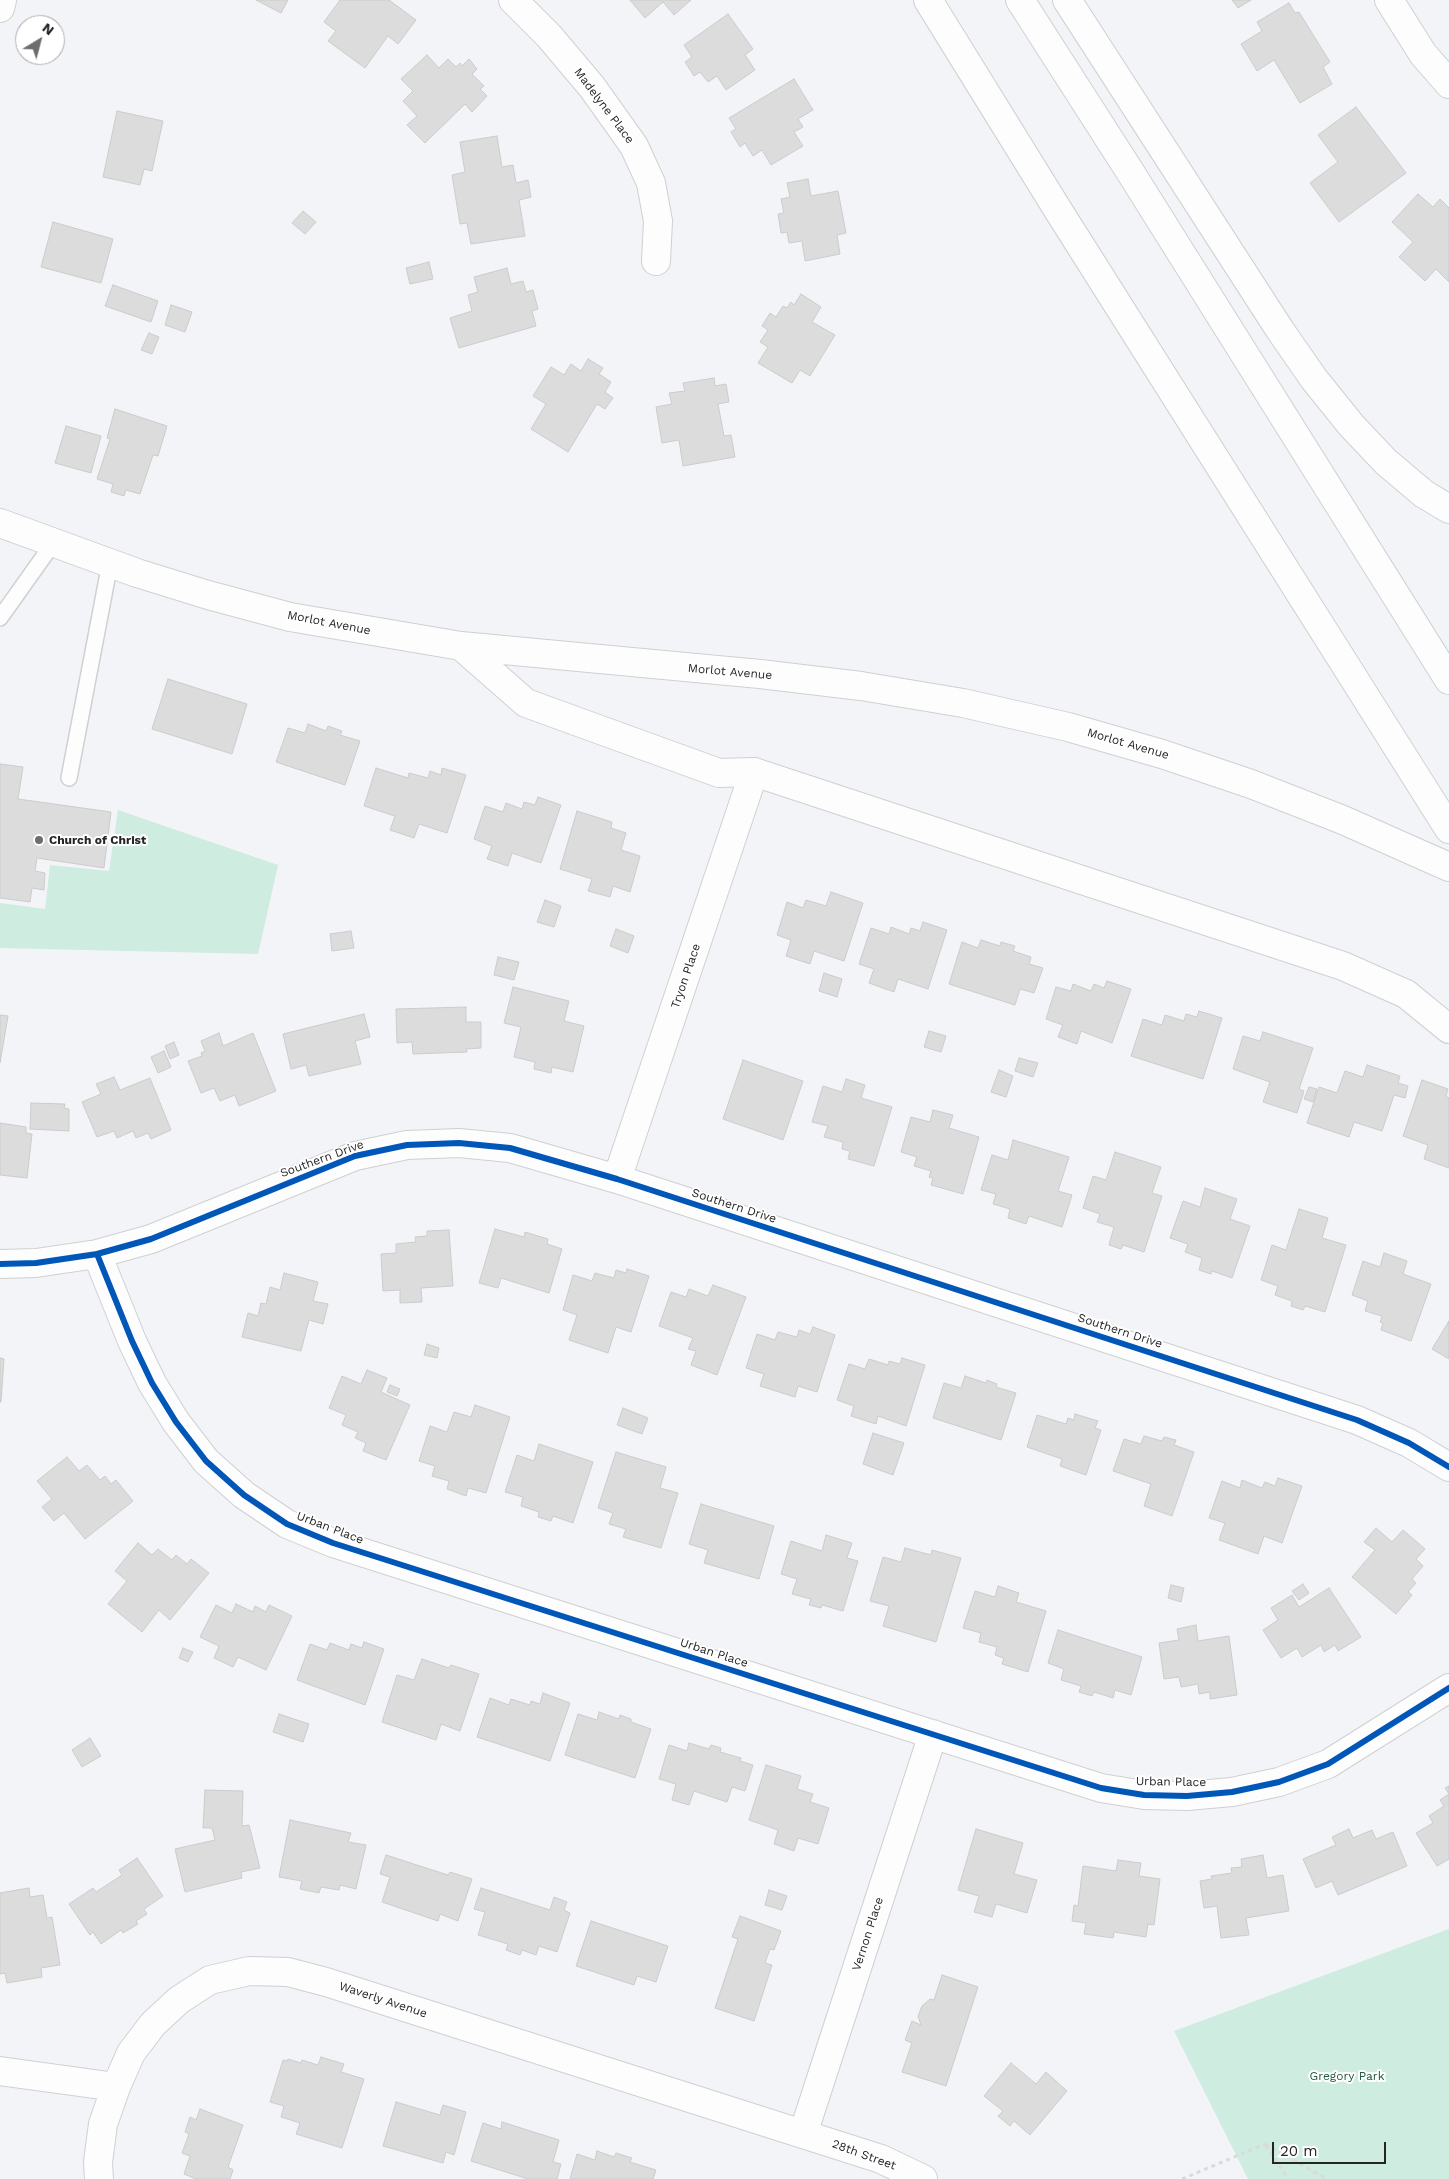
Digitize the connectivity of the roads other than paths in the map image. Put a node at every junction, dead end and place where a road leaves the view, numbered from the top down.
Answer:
1 (2, 0) edge
2 (513, 0) edge
3 (928, 0) edge
4 (1020, 0) edge
5 (1067, 0) edge
6 (1389, 0) edge
7 (0, 8) edge
8 (1449, 84) edge
9 (656, 261) dead end
10 (1449, 508) edge
11 (0, 523) edge
12 (54, 542) junction
13 (110, 563) junction
14 (0, 618) edge
15 (461, 646) junction
16 (1449, 680) edge
17 (754, 772) junction
18 (69, 778) dead end
19 (1449, 829) edge
20 (1449, 868) edge
21 (1449, 1029) edge
22 (617, 1180) junction
23 (97, 1254) junction
24 (0, 1264) edge
25 (1449, 1467) edge
26 (1449, 1688) edge
27 (933, 1734) junction
28 (0, 2071) edge
29 (116, 2087) junction
30 (803, 2134) junction
31 (99, 2179) edge
32 (923, 2179) edge

1 - 7 main road
2 - 9 main road, Madelyne Place
3 - 19 main road
4 - 16 main road
5 - 10 main road
6 - 8 main road
11 - 12 main road, Morlot Avenue
12 - 13 main road, Morlot Avenue
12 - 14 lane
13 - 15 main road, Morlot Avenue
13 - 18 lane
15 - 17 main road
15 - 20 main road, Morlot Avenue
17 - 21 main road
17 - 22 main road, Tryon Place
22 - 23 main road, Southern Drive
22 - 25 main road, Southern Drive
23 - 24 main road, Southern Drive
23 - 27 main road, Urban Place
26 - 27 main road, Urban Place
27 - 30 main road, Vernon Place
28 - 29 main road
29 - 30 main road, Waverly Avenue
29 - 31 main road, Waverly Avenue
30 - 32 main road, 28th Street

